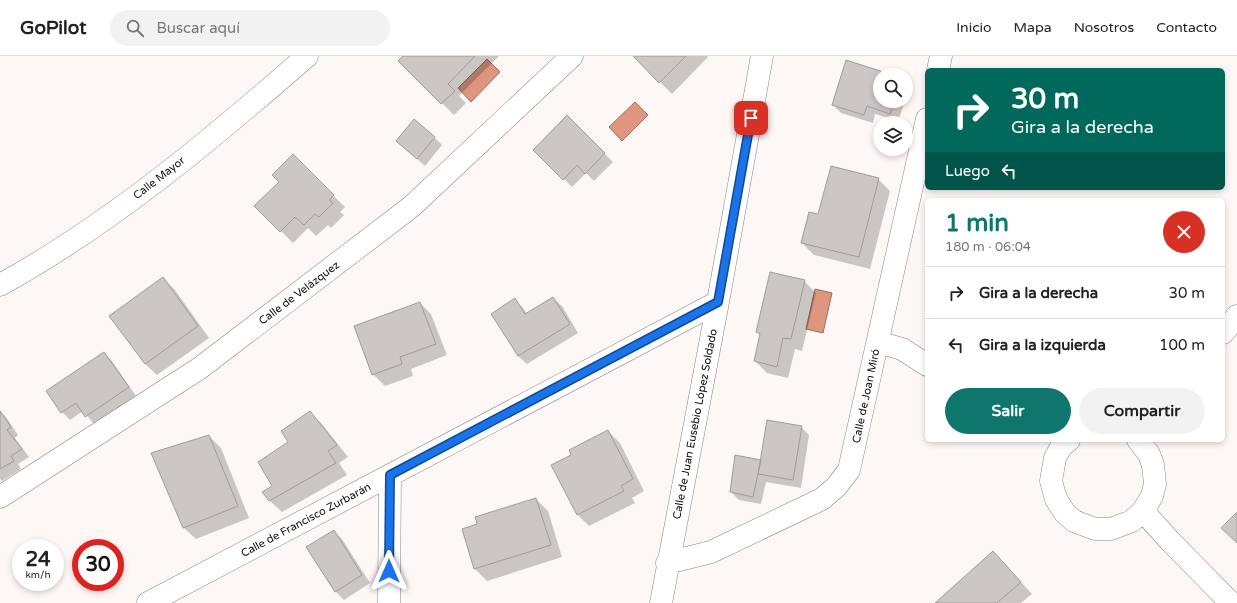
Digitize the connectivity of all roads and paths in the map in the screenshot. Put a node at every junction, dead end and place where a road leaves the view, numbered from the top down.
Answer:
1 (307, 56) edge
2 (572, 56) edge
3 (762, 56) edge
4 (941, 56) edge
5 (938, 68) edge
6 (925, 128) edge
7 (0, 285) edge
8 (718, 302) junction
9 (1237, 316) edge
10 (1225, 331) edge
11 (878, 342) junction
12 (925, 364) edge
13 (1060, 442) edge
14 (1140, 442) edge
15 (390, 475) junction
16 (0, 497) edge
17 (1143, 511) junction
18 (668, 563) junction
19 (148, 603) edge
20 (389, 603) edge
21 (660, 603) edge
22 (1231, 603) edge

1 - 7 street, Calle Mayor
2 - 16 street, Calle de Velázquez
3 - 8 street, Calle de Juan Eusebio López Soldado
4 - 5 street
6 - 11 street, Calle de Joan Miró
8 - 15 street, Calle de Francisco Zurbarán
8 - 18 street, Calle de Juan Eusebio López Soldado
9 - 10 street
11 - 12 street
11 - 18 street, Calle de Joan Miró
13 - 17 street
14 - 17 street
15 - 19 street, Calle de Francisco Zurbarán
15 - 20 street
17 - 22 street
18 - 21 street, Calle de Juan Eusebio López Soldado

